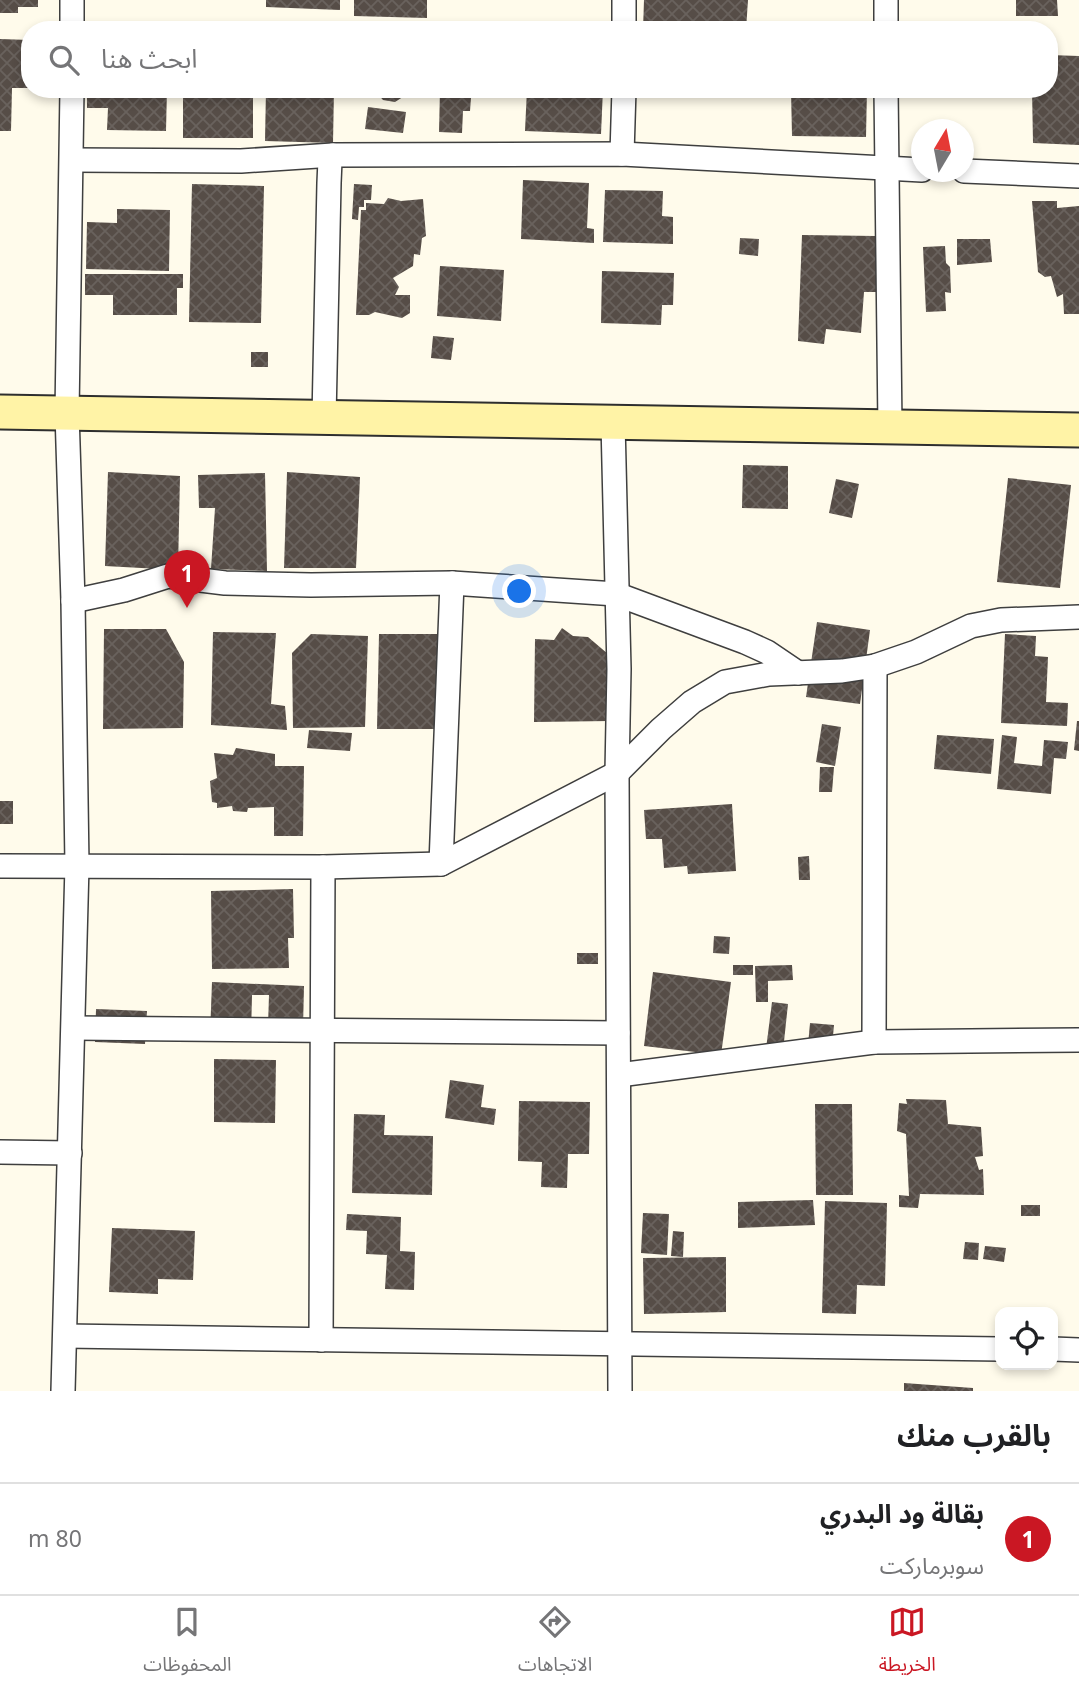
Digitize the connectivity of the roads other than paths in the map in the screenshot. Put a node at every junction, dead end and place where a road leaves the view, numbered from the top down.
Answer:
1 (72, 0) edge
2 (624, 0) edge
3 (886, 0) edge
4 (72, 21) edge
5 (624, 21) edge
6 (886, 21) edge
7 (72, 98) edge
8 (624, 98) edge
9 (886, 98) edge
10 (622, 154) junction
11 (333, 155) junction
12 (72, 160) junction
13 (887, 168) junction
14 (911, 169) edge
15 (974, 171) edge
16 (1079, 176) edge
17 (0, 412) edge
18 (66, 413) junction
19 (324, 418) junction
20 (613, 423) junction
21 (890, 428) junction
22 (1079, 430) edge
23 (452, 583) junction
24 (616, 594) junction
25 (73, 601) junction
26 (1079, 617) edge
27 (875, 666) junction
28 (798, 673) junction
29 (617, 773) junction
30 (441, 864) junction
31 (77, 865) junction
32 (0, 866) edge
33 (323, 867) junction
34 (74, 1028) junction
35 (323, 1031) junction
36 (618, 1033) junction
37 (1079, 1040) edge
38 (874, 1042) junction
39 (619, 1075) junction
40 (0, 1152) edge
41 (71, 1153) junction
42 (65, 1336) junction
43 (321, 1340) junction
44 (620, 1343) junction
45 (995, 1349) edge
46 (1058, 1349) edge
47 (1079, 1350) edge
48 (63, 1391) edge
49 (620, 1391) edge

1 - 4 street
2 - 5 street
3 - 6 street
7 - 12 street
8 - 10 street
9 - 13 street
10 - 11 street
10 - 13 street
11 - 12 street
11 - 19 street
12 - 18 street
13 - 14 street
13 - 21 street
15 - 16 street
17 - 18 street
18 - 19 street
18 - 25 street
19 - 20 street
20 - 21 street
20 - 24 street
21 - 22 street
23 - 24 street
23 - 25 street
23 - 30 street
24 - 28 street
24 - 29 street
25 - 31 street
26 - 27 street
27 - 28 street
27 - 38 street
28 - 29 street
29 - 30 street
29 - 36 street
30 - 33 street
31 - 32 street
31 - 33 street
31 - 34 street
33 - 35 street
34 - 35 street
34 - 41 street
35 - 36 street
35 - 43 street
36 - 39 street
37 - 38 street
38 - 39 street
39 - 44 street
40 - 41 street
41 - 42 street
42 - 43 street
42 - 48 street
43 - 44 street
44 - 45 street
44 - 49 street
46 - 47 street

